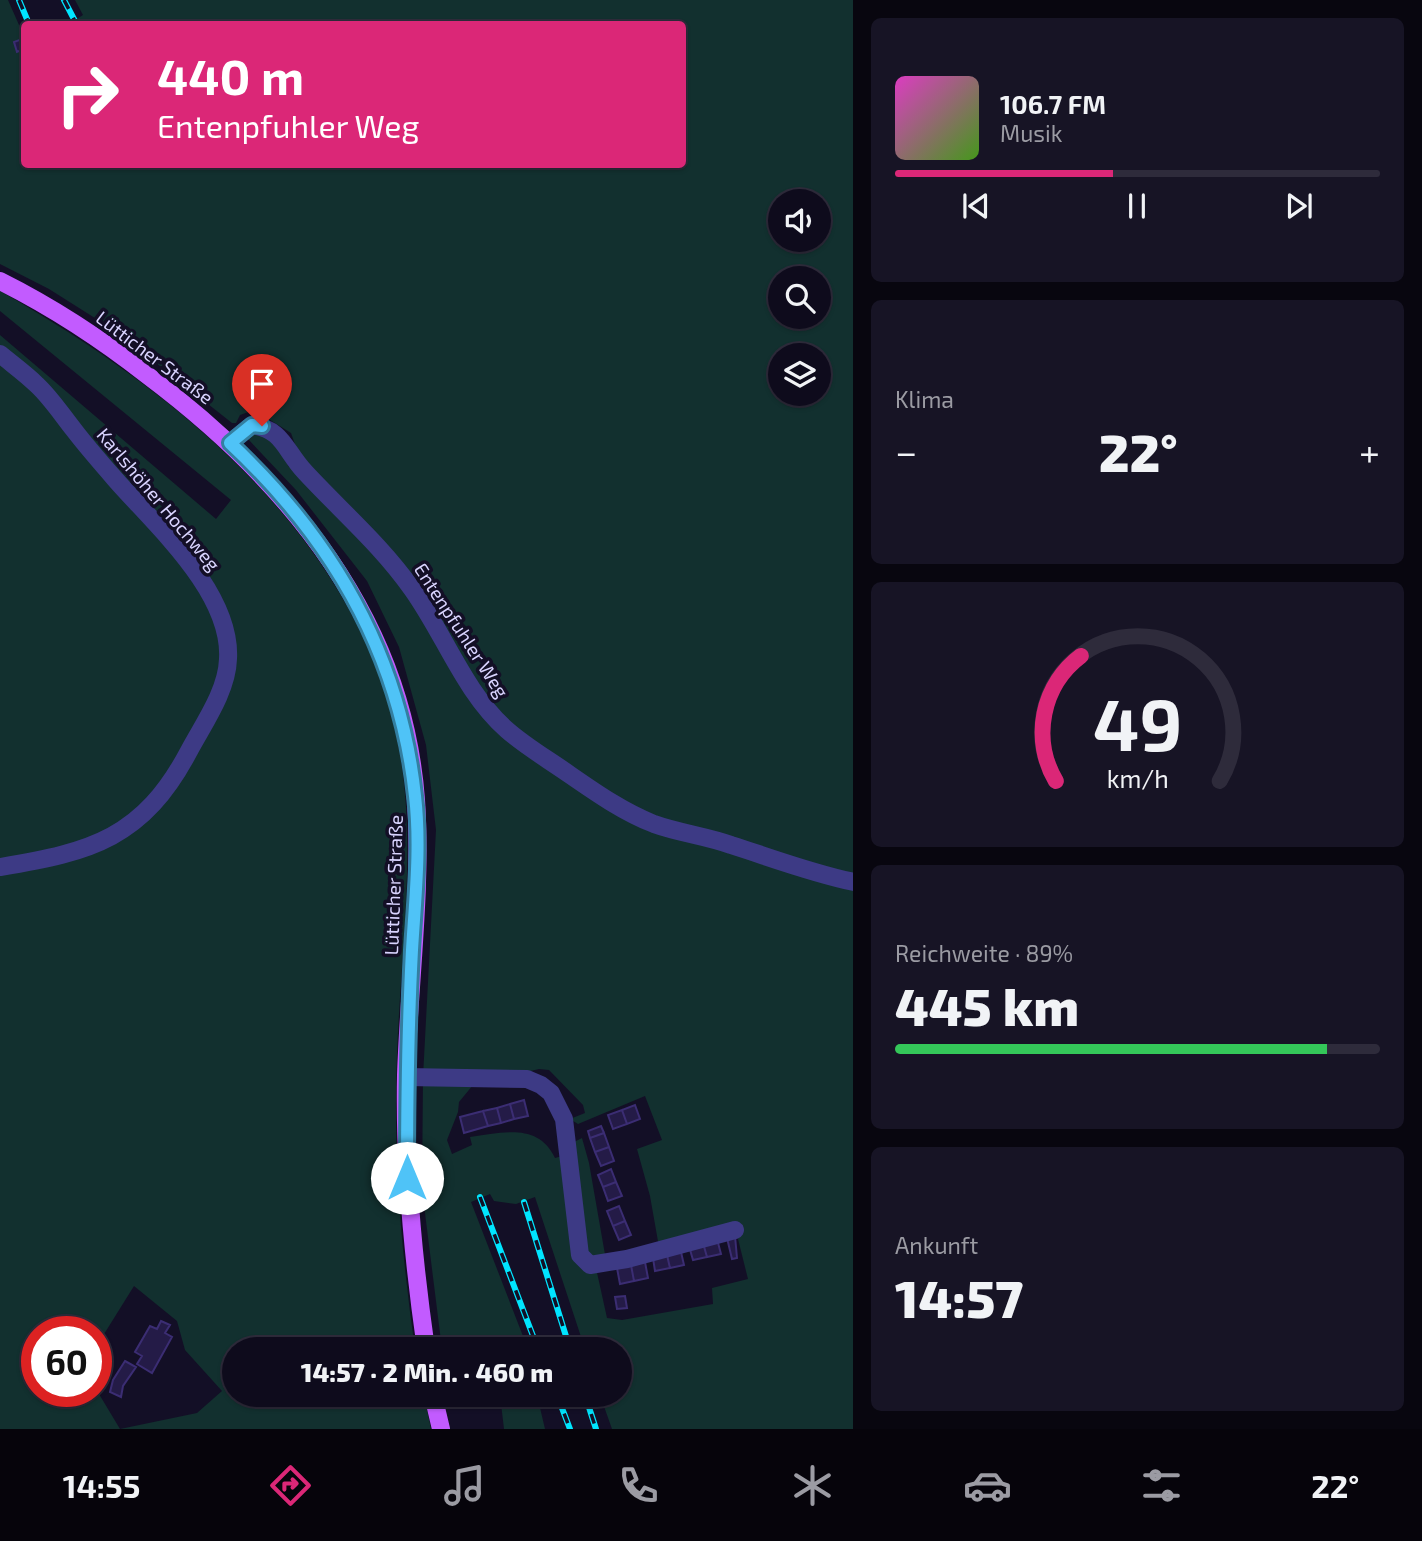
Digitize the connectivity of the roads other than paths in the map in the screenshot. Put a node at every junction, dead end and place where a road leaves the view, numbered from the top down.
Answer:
1 (0, 281) edge
2 (0, 354) edge
3 (230, 443) junction
4 (0, 867) edge
5 (853, 881) edge
6 (406, 1077) junction
7 (735, 1230) dead end
8 (424, 1337) edge
9 (436, 1407) edge
10 (441, 1429) edge

1 - 3 main road, Lütticher Straße
2 - 4 street, Karlshöher Hochweg
3 - 5 street, Entenpfuhler Weg
3 - 6 main road, Lütticher Straße
6 - 7 street
6 - 8 main road, Lütticher Straße
9 - 10 main road

